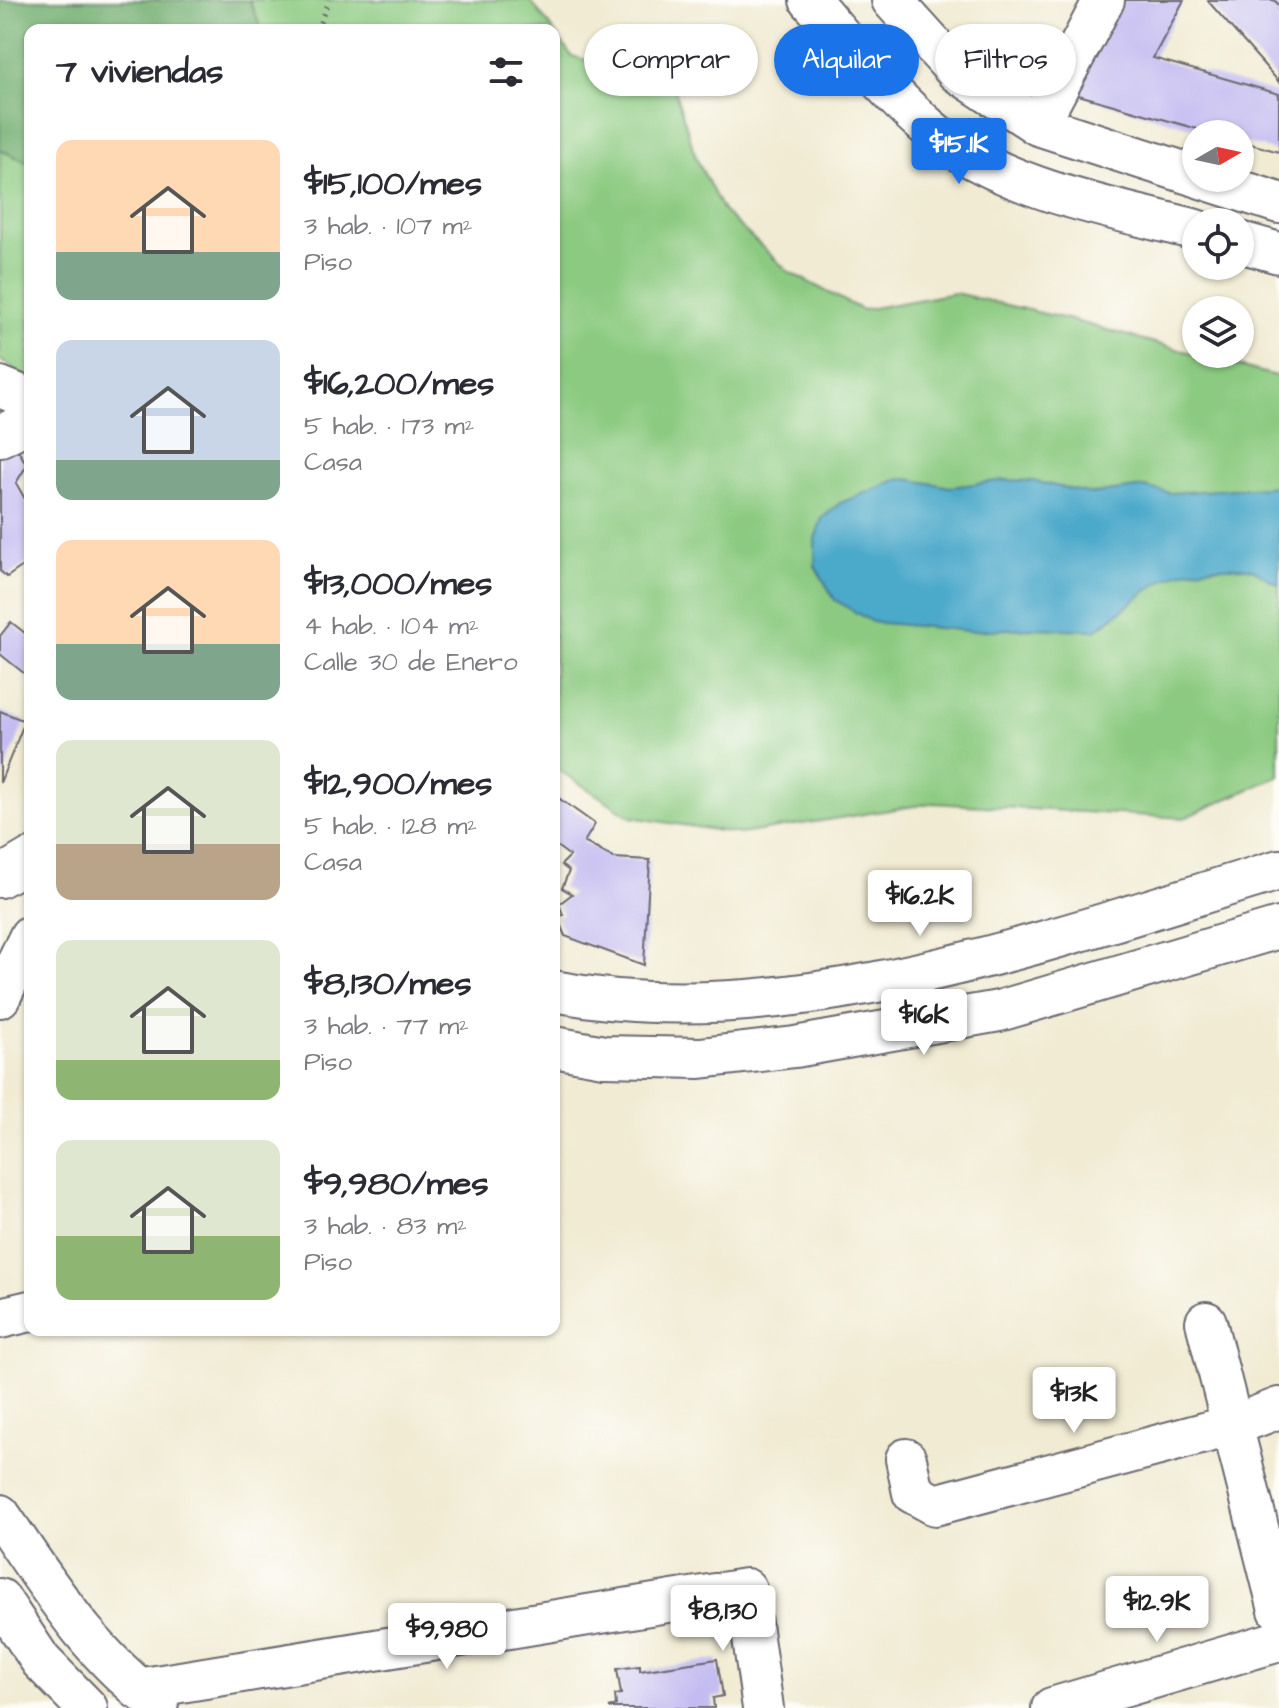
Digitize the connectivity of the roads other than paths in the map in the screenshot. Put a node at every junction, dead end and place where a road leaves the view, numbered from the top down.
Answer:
1 (810, 0) edge
2 (892, 0) edge
3 (1104, 0) edge
4 (1038, 125) junction
5 (1182, 172) edge
6 (1245, 192) edge
7 (1279, 203) edge
8 (1182, 226) edge
9 (1254, 246) edge
10 (1279, 253) edge
11 (0, 387) edge
12 (24, 397) edge
13 (24, 424) edge
14 (0, 436) edge
15 (24, 863) edge
16 (1279, 870) edge
17 (0, 877) edge
18 (1279, 928) edge
19 (24, 948) edge
20 (560, 992) edge
21 (0, 997) edge
22 (560, 1048) edge
23 (24, 1312) edge
24 (0, 1318) edge
25 (1206, 1322) dead end
26 (1279, 1408) edge
27 (1234, 1425) junction
28 (906, 1459) dead end
29 (0, 1515) edge
30 (0, 1599) edge
31 (1279, 1610) edge
32 (1279, 1641) edge
33 (108, 1660) junction
34 (151, 1699) edge
35 (80, 1700) edge
36 (763, 1708) edge
37 (1052, 1708) edge

1 - 8 street
2 - 4 street
3 - 4 street
4 - 5 street
6 - 7 street
9 - 10 street
11 - 12 street
13 - 14 street
15 - 17 street
16 - 20 street
18 - 22 street
19 - 21 street
23 - 24 street
25 - 27 street
26 - 27 street
27 - 28 street
27 - 31 street
29 - 33 street
30 - 35 street
32 - 37 street
33 - 34 street
33 - 35 street
34 - 36 street

